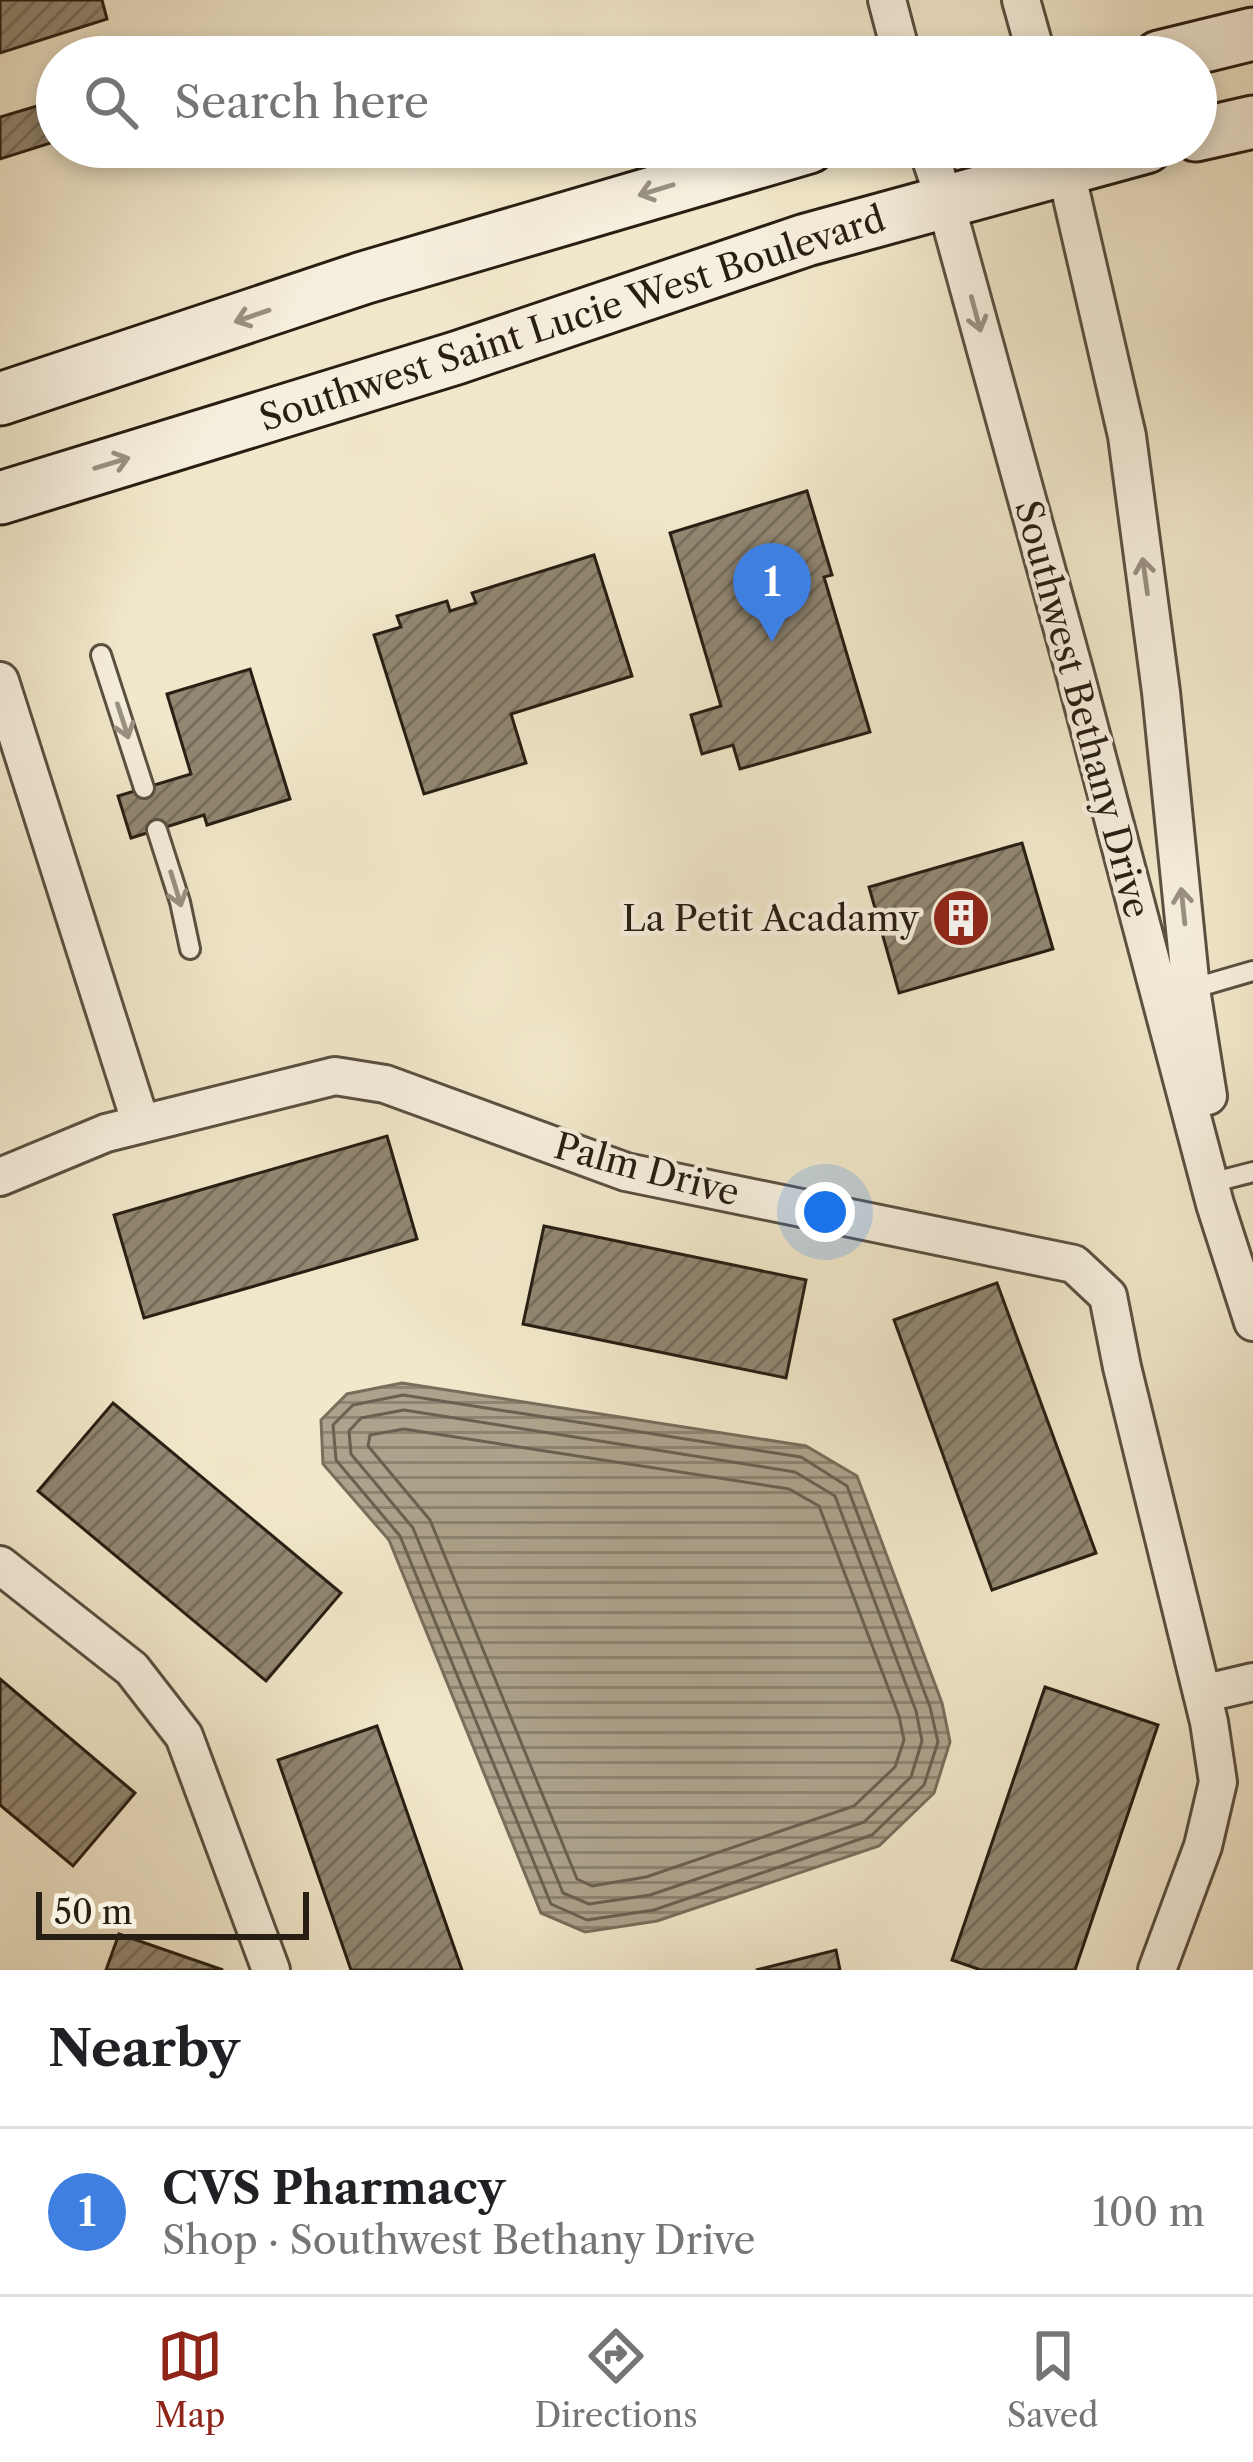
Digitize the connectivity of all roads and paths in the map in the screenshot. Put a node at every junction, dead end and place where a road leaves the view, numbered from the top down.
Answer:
1 (887, 0) edge
2 (1021, 0) edge
3 (1253, 34) edge
4 (896, 36) edge
5 (1031, 36) edge
6 (1217, 43) edge
7 (1253, 122) edge
8 (1217, 130) edge
9 (738, 168) edge
10 (934, 168) edge
11 (1034, 168) edge
12 (1065, 168) edge
13 (945, 201) junction
14 (194, 335) junction
15 (0, 399) edge
16 (0, 433) edge
17 (0, 498) edge
18 (101, 655) dead end
19 (0, 681) edge
20 (144, 788) dead end
21 (157, 830) dead end
22 (190, 950) dead end
23 (1253, 971) edge
24 (1191, 989) junction
25 (141, 1124) junction
26 (1238, 1176) edge
27 (0, 1177) edge
28 (1244, 1278) edge
29 (1253, 1322) edge
30 (0, 1565) edge
31 (1253, 1682) edge
32 (1202, 1694) junction
33 (271, 1970) edge
34 (1157, 1970) edge

1 - 4 street
2 - 5 street
3 - 6 main road
7 - 8 main road
9 -> 14 main road
10 - 13 street, Southwest Bethany Drive
11 - 13 main road, Southwest Saint Lucie West Boulevard
24 -> 12 street, Southwest Bethany Drive
17 -> 13 main road, Southwest Saint Lucie West Boulevard
13 -> 28 street, Southwest Bethany Drive
14 - 15 main road
14 - 16 main road
18 -> 20 lane
19 - 25 street
21 -> 22 lane
23 - 24 lane
24 - 26 street, Southwest Bethany Drive
25 - 27 street, Palm Drive
25 - 32 street, Palm Drive
26 - 28 street, Southwest Bethany Drive
28 - 29 street, Southwest Bethany Drive
30 - 33 street
31 - 32 street
32 - 34 street, Palm Drive

